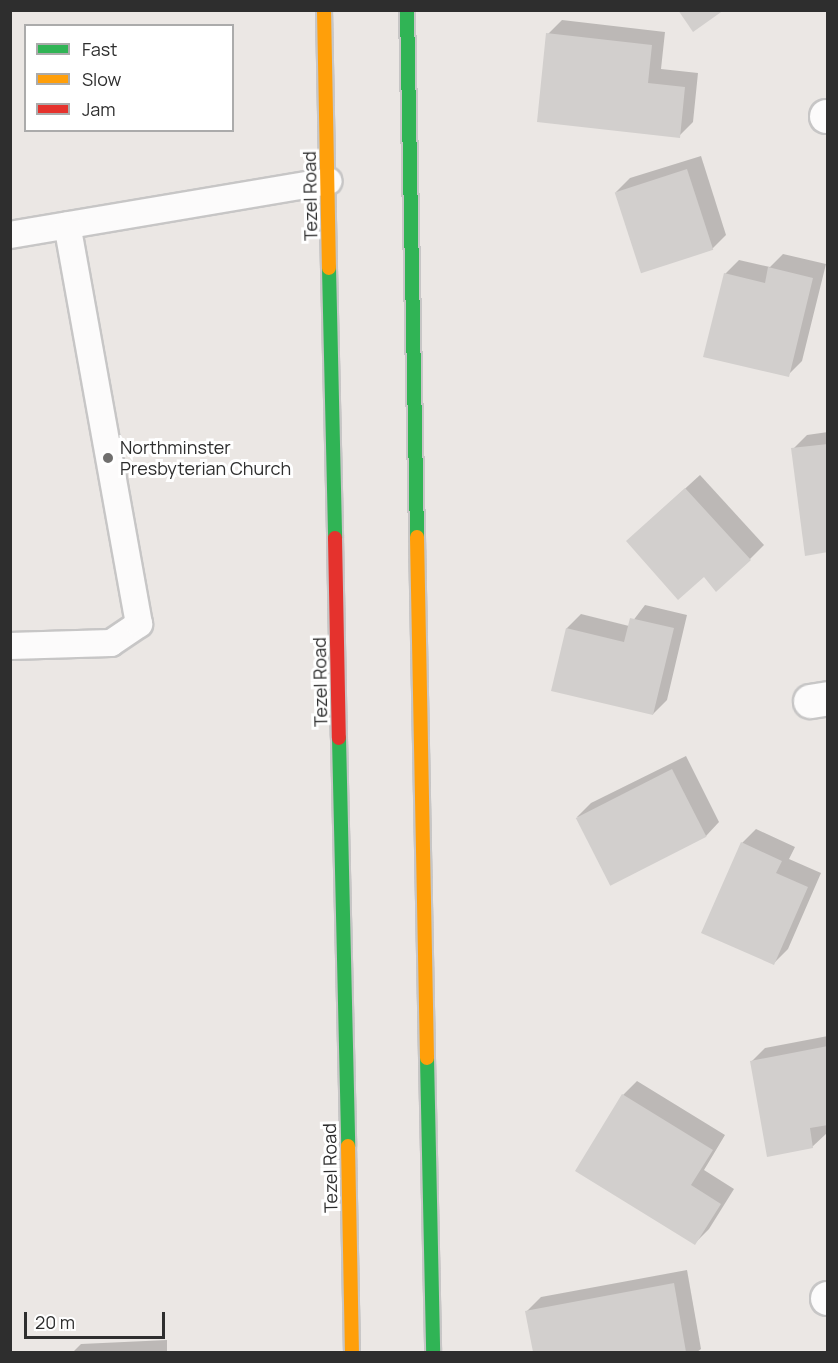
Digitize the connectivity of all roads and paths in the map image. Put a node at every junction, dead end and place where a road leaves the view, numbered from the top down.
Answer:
1 (324, 10) edge
2 (407, 10) edge
3 (328, 181) junction
4 (67, 225) junction
5 (10, 235) edge
6 (10, 646) edge
7 (352, 1353) edge
8 (433, 1353) edge

1 - 3 main road, Tezel Road
2 - 8 main road
3 - 4 lane
3 - 7 main road, Tezel Road
4 - 5 lane
4 - 6 lane

